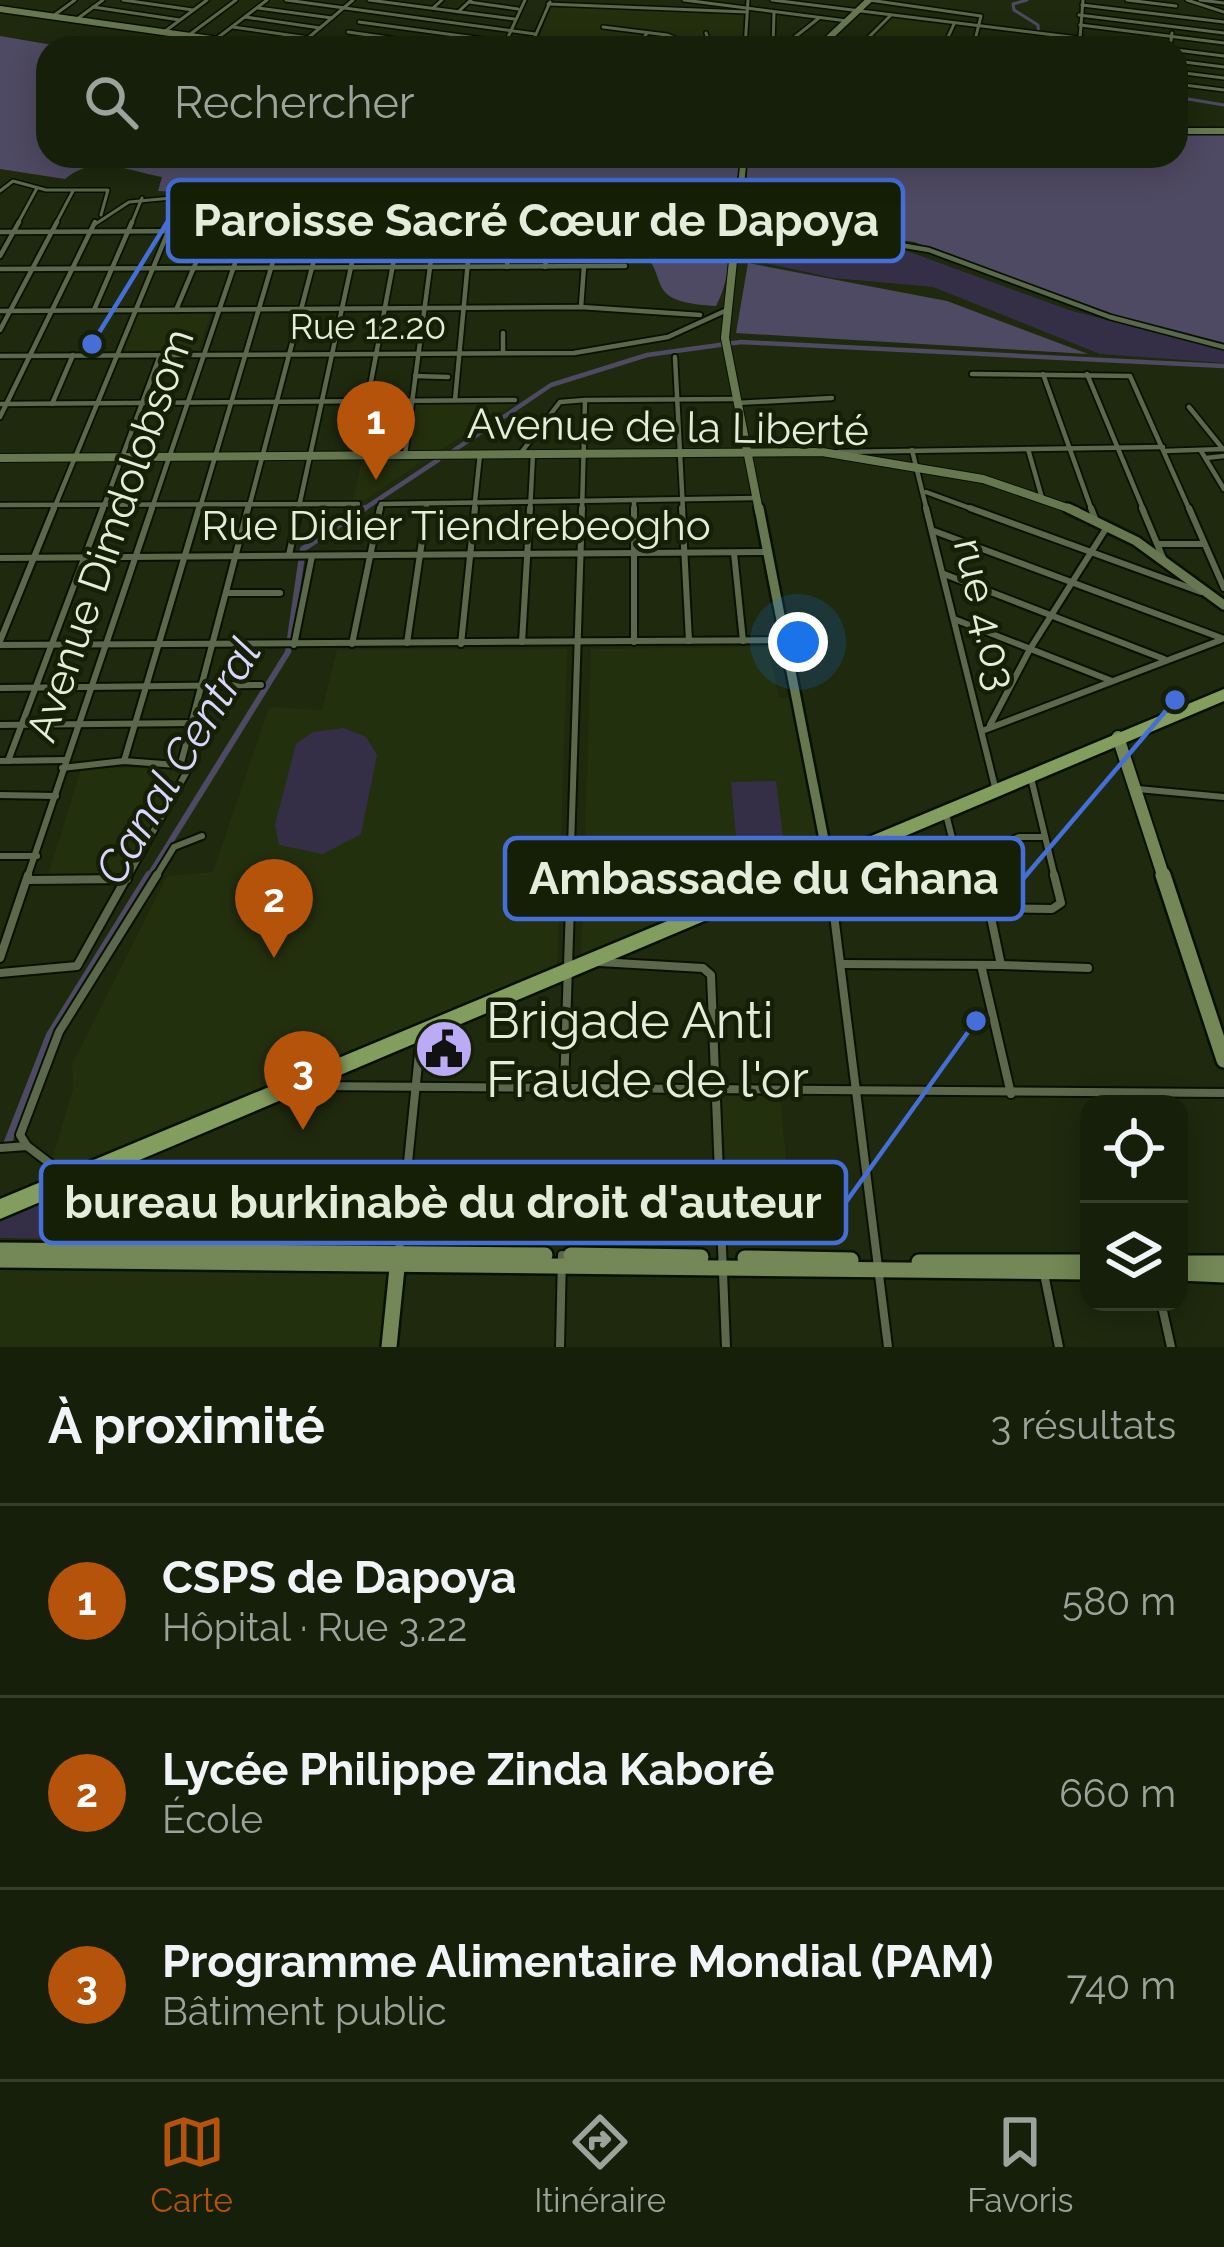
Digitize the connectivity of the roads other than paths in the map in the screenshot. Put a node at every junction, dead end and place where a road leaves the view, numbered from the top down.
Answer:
1 (75, 0) edge
2 (104, 0) edge
3 (123, 0) edge
4 (206, 0) edge
5 (236, 0) edge
6 (268, 0) edge
7 (286, 0) edge
8 (353, 0) edge
9 (369, 0) edge
10 (414, 0) edge
11 (442, 0) edge
12 (525, 0) edge
13 (683, 0) edge
14 (748, 0) edge
15 (772, 0) edge
16 (869, 0) edge
17 (1127, 0) edge
18 (1186, 0) edge
19 (1200, 0) edge
20 (382, 1) edge
21 (470, 1) edge
22 (550, 2) edge
23 (578, 2) edge
24 (810, 2) edge
25 (1082, 3) edge
26 (1177, 3) edge
27 (1224, 3) edge
28 (408, 5) junction
29 (93, 8) junction
30 (258, 8) junction
31 (344, 8) junction
32 (433, 8) junction
33 (0, 9) edge
34 (518, 9) junction
35 (676, 9) junction
36 (193, 10) junction
37 (747, 10) junction
38 (370, 11) junction
39 (858, 11) junction
40 (1126, 11) junction
41 (459, 12) junction
42 (774, 12) junction
43 (1224, 12) edge
44 (801, 15) junction
45 (891, 15) junction
46 (1079, 15) junction
47 (53, 16) junction
48 (1174, 16) junction
49 (245, 17) junction
50 (332, 18) junction
51 (819, 18) junction
52 (77, 19) junction
53 (514, 19) junction
54 (180, 20) junction
55 (847, 21) junction
56 (359, 22) junction
57 (448, 22) junction
58 (1224, 22) edge
59 (955, 23) junction
60 (982, 26) junction
61 (1080, 26) junction
62 (1173, 26) junction
63 (233, 27) junction
64 (603, 27) dead end
65 (320, 28) junction
66 (510, 31) junction
67 (164, 32) junction
68 (348, 32) junction
69 (706, 32) dead end
70 (802, 32) junction
71 (437, 33) junction
72 (647, 33) junction
73 (1224, 33) edge
74 (535, 34) joint
75 (189, 35) junction
76 (196, 36) edge
77 (220, 36) edge
78 (294, 36) edge
79 (310, 36) edge
80 (343, 36) edge
81 (370, 36) edge
82 (434, 36) edge
83 (454, 36) edge
84 (508, 36) edge
85 (645, 36) edge
86 (658, 36) edge
87 (707, 36) edge
88 (746, 36) edge
89 (773, 36) edge
90 (797, 36) edge
91 (831, 36) edge
92 (869, 36) edge
93 (949, 36) edge
94 (978, 36) edge
95 (1062, 36) edge
96 (1080, 36) edge
97 (1164, 36) edge
98 (1172, 36) edge
99 (1188, 39) edge
100 (1224, 43) edge
101 (1188, 51) edge
102 (1224, 56) edge
103 (1188, 62) edge
104 (1224, 67) edge
105 (1188, 74) edge
106 (1224, 78) edge
107 (1188, 86) edge
108 (1224, 90) edge
109 (1188, 131) edge
110 (1224, 131) edge
111 (743, 168) edge
112 (37, 188) junction
113 (0, 190) edge
114 (73, 190) junction
115 (182, 197) junction
116 (142, 198) junction
117 (222, 199) junction
118 (256, 200) junction
119 (738, 214) junction
120 (101, 215) junction
121 (325, 219) dead end
122 (436, 220) dead end
123 (401, 221) dead end
124 (359, 230) junction
125 (398, 230) junction
126 (52, 231) junction
127 (91, 231) junction
128 (129, 231) junction
129 (166, 231) junction
130 (205, 231) junction
131 (245, 231) junction
132 (282, 231) junction
133 (322, 231) junction
134 (0, 232) edge
135 (13, 232) junction
136 (550, 236) dead end
137 (470, 241) dead end
138 (508, 243) dead end
139 (0, 256) edge
140 (584, 266) junction
141 (625, 266) dead end
142 (392, 267) junction
143 (469, 267) junction
144 (508, 267) junction
145 (545, 267) junction
146 (232, 268) junction
147 (271, 268) junction
148 (312, 268) junction
149 (351, 268) junction
150 (431, 268) junction
151 (0, 269) edge
152 (111, 269) junction
153 (152, 269) junction
154 (191, 269) junction
155 (32, 270) junction
156 (72, 270) junction
157 (581, 307) junction
158 (383, 308) junction
159 (424, 308) junction
160 (465, 308) junction
161 (259, 309) junction
162 (302, 309) junction
163 (342, 309) junction
164 (52, 310) junction
165 (94, 310) junction
166 (136, 310) junction
167 (176, 310) junction
168 (219, 310) junction
169 (727, 310) junction
170 (0, 311) edge
171 (10, 311) junction
172 (700, 315) junction
173 (0, 330) edge
174 (503, 333) dead end
175 (1224, 347) edge
176 (503, 351) junction
177 (418, 352) junction
178 (459, 352) junction
179 (289, 353) junction
180 (332, 353) junction
181 (375, 353) junction
182 (202, 354) junction
183 (246, 354) junction
184 (73, 355) junction
185 (116, 355) junction
186 (160, 355) junction
187 (0, 356) edge
188 (30, 356) junction
189 (676, 358) dead end
190 (972, 374) dead end
191 (1043, 374) junction
192 (1087, 374) junction
193 (415, 376) junction
194 (448, 376) dead end
195 (832, 398) dead end
196 (412, 400) junction
197 (455, 400) junction
198 (515, 400) dead end
199 (585, 400) junction
200 (677, 400) junction
201 (322, 401) junction
202 (367, 401) junction
203 (737, 401) junction
204 (231, 402) junction
205 (277, 402) junction
206 (97, 403) junction
207 (141, 403) junction
208 (186, 403) junction
209 (3, 404) edge
210 (52, 404) junction
211 (1189, 407) dead end
212 (0, 417) edge
213 (1072, 447) junction
214 (1118, 447) junction
215 (1028, 448) junction
216 (1163, 449) junction
217 (912, 450) junction
218 (1201, 450) junction
219 (822, 452) junction
220 (1224, 452) edge
221 (584, 453) junction
222 (676, 453) junction
223 (748, 453) junction
224 (480, 454) junction
225 (520, 454) junction
226 (533, 454) junction
227 (405, 455) junction
228 (122, 456) junction
229 (170, 456) junction
230 (216, 456) junction
231 (263, 456) junction
232 (310, 456) junction
233 (357, 456) junction
234 (75, 457) junction
235 (0, 458) edge
236 (1206, 458) junction
237 (916, 463) junction
238 (1224, 489) edge
239 (925, 492) junction
240 (758, 498) junction
241 (1042, 498) junction
242 (680, 501) junction
243 (583, 502) junction
244 (634, 502) junction
245 (201, 503) junction
246 (252, 503) junction
247 (299, 503) junction
248 (475, 503) junction
249 (531, 503) junction
250 (104, 504) junction
251 (154, 504) junction
252 (358, 504) dead end
253 (427, 504) junction
254 (56, 505) junction
255 (0, 506) edge
256 (1096, 521) junction
257 (424, 524) dead end
258 (1107, 527) junction
259 (934, 531) junction
260 (423, 534) dead end
261 (1158, 544) junction
262 (1204, 544) junction
263 (1091, 549) junction
264 (769, 552) junction
265 (633, 553) junction
266 (734, 553) junction
267 (470, 554) junction
268 (529, 554) junction
269 (582, 554) junction
270 (682, 554) junction
271 (420, 555) junction
272 (186, 556) junction
273 (237, 556) junction
274 (301, 556) junction
275 (370, 556) junction
276 (84, 557) junction
277 (0, 558) edge
278 (33, 558) junction
279 (135, 558) junction
280 (1165, 561) junction
281 (944, 574) junction
282 (1073, 584) junction
283 (1224, 588) edge
284 (227, 592) junction
285 (280, 593) dead end
286 (1220, 601) edge
287 (1053, 615) junction
288 (954, 619) junction
289 (788, 640) junction
290 (742, 641) junction
291 (688, 642) junction
292 (0, 643) edge
293 (406, 643) junction
294 (522, 643) junction
295 (578, 643) junction
296 (634, 643) junction
297 (105, 644) junction
298 (159, 644) junction
299 (214, 644) junction
300 (352, 644) junction
301 (460, 644) junction
302 (52, 645) junction
303 (293, 645) junction
304 (1030, 649) junction
305 (1164, 659) junction
306 (1112, 681) junction
307 (202, 685) junction
308 (261, 685) dead end
309 (89, 686) junction
310 (146, 686) junction
311 (0, 688) edge
312 (34, 688) junction
313 (1224, 695) edge
314 (194, 722) junction
315 (79, 724) junction
316 (137, 724) junction
317 (0, 725) edge
318 (22, 725) junction
319 (986, 729) junction
320 (1118, 736) junction
321 (4, 761) edge
322 (124, 761) junction
323 (64, 764) junction
324 (185, 764) junction
325 (1031, 778) junction
326 (1138, 789) junction
327 (996, 792) junction
328 (0, 795) edge
329 (56, 796) junction
330 (1224, 797) edge
331 (946, 814) junction
332 (202, 836) dead end
333 (1042, 837) junction
334 (1001, 845) dead end
335 (0, 856) edge
336 (37, 856) junction
337 (828, 860) junction
338 (127, 879) junction
339 (29, 880) junction
340 (989, 908) junction
341 (3, 941) edge
342 (0, 958) edge
343 (595, 960) junction
344 (842, 964) junction
345 (980, 964) junction
346 (1001, 964) junction
347 (1088, 968) dead end
348 (569, 971) junction
349 (0, 973) edge
350 (422, 1031) junction
351 (1224, 1060) edge
352 (292, 1086) junction
353 (416, 1088) junction
354 (564, 1089) junction
355 (860, 1091) junction
356 (713, 1092) junction
357 (1224, 1093) edge
358 (1011, 1094) junction
359 (27, 1146) junction
360 (0, 1148) edge
361 (70, 1179) junction
362 (0, 1209) edge
363 (0, 1250) edge
364 (168, 1254) junction
365 (398, 1256) junction
366 (561, 1259) junction
367 (0, 1260) edge
368 (721, 1262) junction
369 (1080, 1262) edge
370 (1188, 1263) edge
371 (1224, 1263) edge
372 (880, 1265) junction
373 (1044, 1272) junction
374 (1080, 1272) edge
375 (1188, 1273) edge
376 (1224, 1274) edge
377 (1163, 1311) edge
378 (389, 1347) edge
379 (560, 1347) edge
380 (726, 1347) edge
381 (888, 1347) edge
382 (1059, 1347) edge
383 (1172, 1347) edge

1 - 47 street
2 - 29 street
3 - 36 street
4 - 36 street
5 - 75 street
6 - 30 street
7 - 31 street
8 - 31 street
9 - 20 street
10 - 28 street
11 - 32 street
12 - 34 street
13 - 35 street
13 - 37 street
14 - 37 street
15 - 24 street
16 - 39 street
16 - 60 street
17 - 26 street
17 - 40 street
18 - 43 street
19 - 27 street
20 - 28 street
20 - 38 street
21 - 34 street
21 - 41 street
22 - 23 street
22 - 74 street
23 - 35 street
24 - 39 street
25 - 40 street
25 - 46 street
26 - 48 street
28 - 32 street
29 - 52 street
29 - 54 street
30 - 49 street
30 - 50 street
31 - 38 street
31 - 50 street
32 - 41 street
33 - 47 street
34 - 53 street
35 - 37 street
36 - 54 street
37 - 42 street
37 - 88 street
38 - 56 street
38 - 57 street
39 - 45 street
39 - 55 street
40 - 48 street
41 - 53 street
41 - 57 street
42 - 44 street
42 - 89 street
44 - 51 street
44 - 70 street
45 - 59 street
45 - 92 street
46 - 61 street
46 - 62 street
47 - 52 street
48 - 58 street
48 - 62 street
49 - 63 street
49 - 65 street
50 - 65 street
51 - 55 street
51 - 70 street
52 - 67 street
53 - 66 street
54 - 67 street
55 - 91 street
56 - 68 street
56 - 71 street
57 - 66 street
57 - 71 street
59 - 60 street
59 - 93 street
60 - 94 street
60 - 95 street
61 - 96 street
61 - 97 street
62 - 73 street
62 - 98 street
63 - 77 street
63 - 78 street
64 - 72 street
65 - 79 street
66 - 74 street
66 - 84 street
67 - 75 street
68 - 80 street
68 - 81 street
69 - 87 street
70 - 90 street
71 - 82 street
71 - 83 street
72 - 85 street
72 - 86 street
75 - 76 street
99 - 100 street
101 - 102 street
103 - 104 street
105 - 106 street
107 - 108 street
109 - 110 street
111 - 119 street
112 - 113 street
112 - 114 street
112 - 135 street
114 - 120 street
114 - 126 street
115 - 116 street
115 - 117 street
115 - 129 street
116 - 120 street
116 - 128 street
117 - 118 street
117 - 130 street
118 - 119 street
118 - 131 street, Avenue Dimdolobsom
119 - 169 street
119 - 175 street
120 - 127 street
121 - 133 street
122 - 150 street
123 - 125 street
124 - 125 street
124 - 133 street
124 - 149 street
125 - 142 street
126 - 127 street
126 - 135 street
126 - 155 street
127 - 128 street
127 - 156 street
128 - 129 street
128 - 152 street
129 - 130 street
129 - 153 street
130 - 131 street
130 - 154 street
131 - 132 street
131 - 146 street, Avenue Dimdolobsom
132 - 133 street
132 - 147 street
133 - 148 street
134 - 135 street
135 - 139 street
136 - 145 street
137 - 143 street
138 - 144 street
140 - 141 street
140 - 145 street
140 - 157 street
142 - 149 street
142 - 150 street
142 - 158 street
143 - 144 street
143 - 150 street
143 - 160 street
144 - 145 street
146 - 147 street
146 - 154 street
146 - 168 street, Avenue Dimdolobsom
147 - 148 street
147 - 161 street
148 - 149 street
148 - 162 street
149 - 163 street
150 - 159 street
151 - 155 street
152 - 153 street
152 - 156 street
152 - 165 street
153 - 154 street
153 - 166 street
154 - 167 street
155 - 156 street
155 - 171 street
156 - 164 street
157 - 160 street
157 - 172 street
158 - 159 street
158 - 163 street
158 - 181 street
159 - 160 street
159 - 177 street
160 - 178 street
161 - 162 street
161 - 168 street
161 - 183 street
162 - 163 street
162 - 179 street
163 - 180 street
164 - 165 street
164 - 171 street
164 - 188 street
165 - 166 street
166 - 167 street
166 - 185 street
167 - 168 street
168 - 182 street, Avenue Dimdolobsom
169 - 172 street, Rue 12.20
169 - 203 street
170 - 171 street
171 - 173 street
172 - 176 street, Rue 12.20
174 - 176 street
176 - 178 street, Rue 12.20
177 - 178 street, Rue 12.20
177 - 181 street, Rue 12.20
177 - 193 street
178 - 197 street
179 - 180 street, Rue 12.20
179 - 183 street, Rue 12.20
179 - 205 street
180 - 181 street, Rue 12.20
180 - 201 street
181 - 202 street
182 - 183 street, Rue 12.20
182 - 186 street, Rue 12.20
182 - 208 street, Avenue Dimdolobsom
183 - 204 street
184 - 185 street, Rue 12.20
184 - 188 street, Rue 12.20
184 - 210 street
185 - 186 street, Rue 12.20
185 - 206 street
186 - 207 street
187 - 188 street, Rue 12.20
188 - 209 street
189 - 200 street
190 - 191 street
191 - 192 street
191 - 213 street
192 - 214 street
192 - 216 street
193 - 194 street
193 - 196 street
195 - 203 street
196 - 197 street
196 - 202 street
196 - 227 street
197 - 198 street
199 - 200 street
199 - 221 street
199 - 225 street
200 - 203 street
200 - 222 street
201 - 202 street
201 - 205 street
201 - 232 street
202 - 233 street
203 - 223 street
204 - 205 street
204 - 208 street
204 - 230 street
205 - 231 street
206 - 207 street
206 - 210 street
206 - 234 street
207 - 208 street
207 - 228 street
208 - 229 street, Avenue Dimdolobsom
209 - 210 street
209 - 212 street
211 - 220 street
213 - 214 street
213 - 215 street
213 - 256 street
214 - 216 street
214 - 261 street
215 - 217 street
215 - 241 street
216 - 218 street
216 - 262 street
217 - 219 street
217 - 237 street, rue 4.03
218 - 220 street
218 - 236 street
219 - 223 street, Avenue de la Liberté
219 - 237 street, Avenue de la Liberté
220 - 236 street
221 - 222 street, Avenue de la Liberté
221 - 226 street, Avenue de la Liberté
221 - 243 street
222 - 223 street, Avenue de la Liberté
222 - 242 street
223 - 240 street
224 - 225 street, Avenue de la Liberté
224 - 227 street, Avenue de la Liberté
224 - 248 street
225 - 226 street, Avenue de la Liberté
226 - 249 street
227 - 233 street, Avenue de la Liberté
228 - 229 street, Avenue de la Liberté
228 - 234 street, Avenue de la Liberté
228 - 250 street
229 - 230 street, Avenue de la Liberté
229 - 251 street, Avenue Dimdolobsom
230 - 231 street, Avenue de la Liberté
230 - 245 street
231 - 232 street, Avenue de la Liberté
231 - 246 street
232 - 233 street, Avenue de la Liberté
232 - 247 street
234 - 235 street, Avenue de la Liberté
234 - 254 street
236 - 238 street
237 - 239 street, rue 4.03
237 - 241 street, Avenue de la Liberté
239 - 259 street, rue 4.03
239 - 263 street
240 - 242 street
240 - 264 street
241 - 256 street, Avenue de la Liberté
242 - 244 street
242 - 270 street
243 - 244 street
243 - 249 street
243 - 269 street
244 - 265 street
245 - 246 street
245 - 251 street
245 - 272 street
246 - 247 street
246 - 273 street
247 - 252 street
247 - 274 street
248 - 249 street
248 - 253 street
248 - 267 street
249 - 268 street
250 - 251 street
250 - 254 street
250 - 276 street
251 - 279 street, Avenue Dimdolobsom
253 - 257 street
253 - 275 street
254 - 255 street
254 - 278 street
256 - 258 street, Avenue de la Liberté
258 - 263 street
258 - 280 street, Avenue de la Liberté
259 - 281 street, rue 4.03
259 - 282 street
260 - 271 street
261 - 262 street
261 - 280 street
262 - 283 street
263 - 282 street
263 - 286 street
264 - 266 street, Rue Didier Tiendrebeogho
264 - 289 street
265 - 269 street, Rue Didier Tiendrebeogho
265 - 270 street, Rue Didier Tiendrebeogho
265 - 296 street
266 - 270 street, Rue Didier Tiendrebeogho
266 - 290 street
267 - 268 street, Rue Didier Tiendrebeogho
267 - 271 street, Rue Didier Tiendrebeogho
267 - 301 street
268 - 269 street, Rue Didier Tiendrebeogho
268 - 294 street
269 - 295 street
270 - 291 street
271 - 275 street, Rue Didier Tiendrebeogho
271 - 293 street
272 - 273 street, Rue Didier Tiendrebeogho
272 - 279 street, Rue Didier Tiendrebeogho
272 - 298 street
273 - 274 street, Rue Didier Tiendrebeogho
273 - 284 street
274 - 275 street, Rue Didier Tiendrebeogho
274 - 303 street
275 - 300 street
276 - 278 street, Rue Didier Tiendrebeogho
276 - 279 street, Rue Didier Tiendrebeogho
276 - 302 street
277 - 278 street, Rue Didier Tiendrebeogho
278 - 292 street
279 - 297 street, Avenue Dimdolobsom
280 - 286 street, Avenue de la Liberté
281 - 287 street
281 - 288 street, rue 4.03
282 - 287 street
282 - 305 street
284 - 285 street
284 - 299 street
287 - 304 street
287 - 305 street
288 - 304 street
288 - 319 street, rue 4.03
289 - 290 street
289 - 337 street
290 - 291 street
291 - 296 street
292 - 302 street
293 - 300 street
293 - 301 street
294 - 295 street
294 - 301 street
295 - 296 street
295 - 348 street
297 - 298 street
297 - 302 street
297 - 309 street, Avenue Dimdolobsom
298 - 299 street
298 - 310 street
299 - 303 street
299 - 307 street
300 - 303 street
302 - 312 street
304 - 306 street
304 - 319 street
305 - 306 street
306 - 319 street
307 - 308 street
307 - 310 street
307 - 314 street
309 - 310 street
309 - 312 street
309 - 315 street, Avenue Dimdolobsom
310 - 316 street
311 - 312 street
312 - 318 street
313 - 320 highway
314 - 316 street
314 - 324 street
315 - 316 street
315 - 318 street
315 - 323 street, Avenue Dimdolobsom
316 - 322 street
317 - 318 street
318 - 321 street
319 - 327 street, rue 4.03
320 - 325 highway
320 - 326 main road
321 - 323 street
322 - 323 street
322 - 324 street
323 - 329 street, Avenue Dimdolobsom
324 - 338 street
325 - 327 highway
325 - 333 street
326 - 330 street
326 - 351 main road
327 - 331 highway
328 - 329 street
329 - 336 street, Avenue Dimdolobsom
331 - 337 highway
331 - 340 street
332 - 359 street
333 - 334 street
333 - 340 street
335 - 336 street
336 - 339 street, Avenue Dimdolobsom
337 - 343 highway
337 - 344 street
338 - 339 street
338 - 349 street
339 - 341 street, Avenue Dimdolobsom
340 - 346 street
341 - 342 street, Avenue Dimdolobsom
343 - 348 highway
343 - 356 street
344 - 345 street
344 - 355 street
345 - 346 street
345 - 358 street
346 - 347 street
348 - 350 highway
348 - 354 street
350 - 352 highway
350 - 353 street
352 - 353 street
352 - 361 highway
353 - 354 street
353 - 365 street
354 - 356 street
355 - 356 street
355 - 358 street
355 - 372 street
356 - 368 street
357 - 358 street
359 - 360 street
359 - 361 street
361 - 362 highway
363 - 364 main road
364 - 365 main road
364 - 367 main road
365 - 366 main road
365 - 378 main road
366 - 368 main road
366 - 379 street
368 - 372 main road
368 - 380 street
369 - 372 main road
370 - 371 main road
372 - 373 main road
372 - 381 street
373 - 374 main road
373 - 382 street
375 - 376 main road
377 - 383 street

